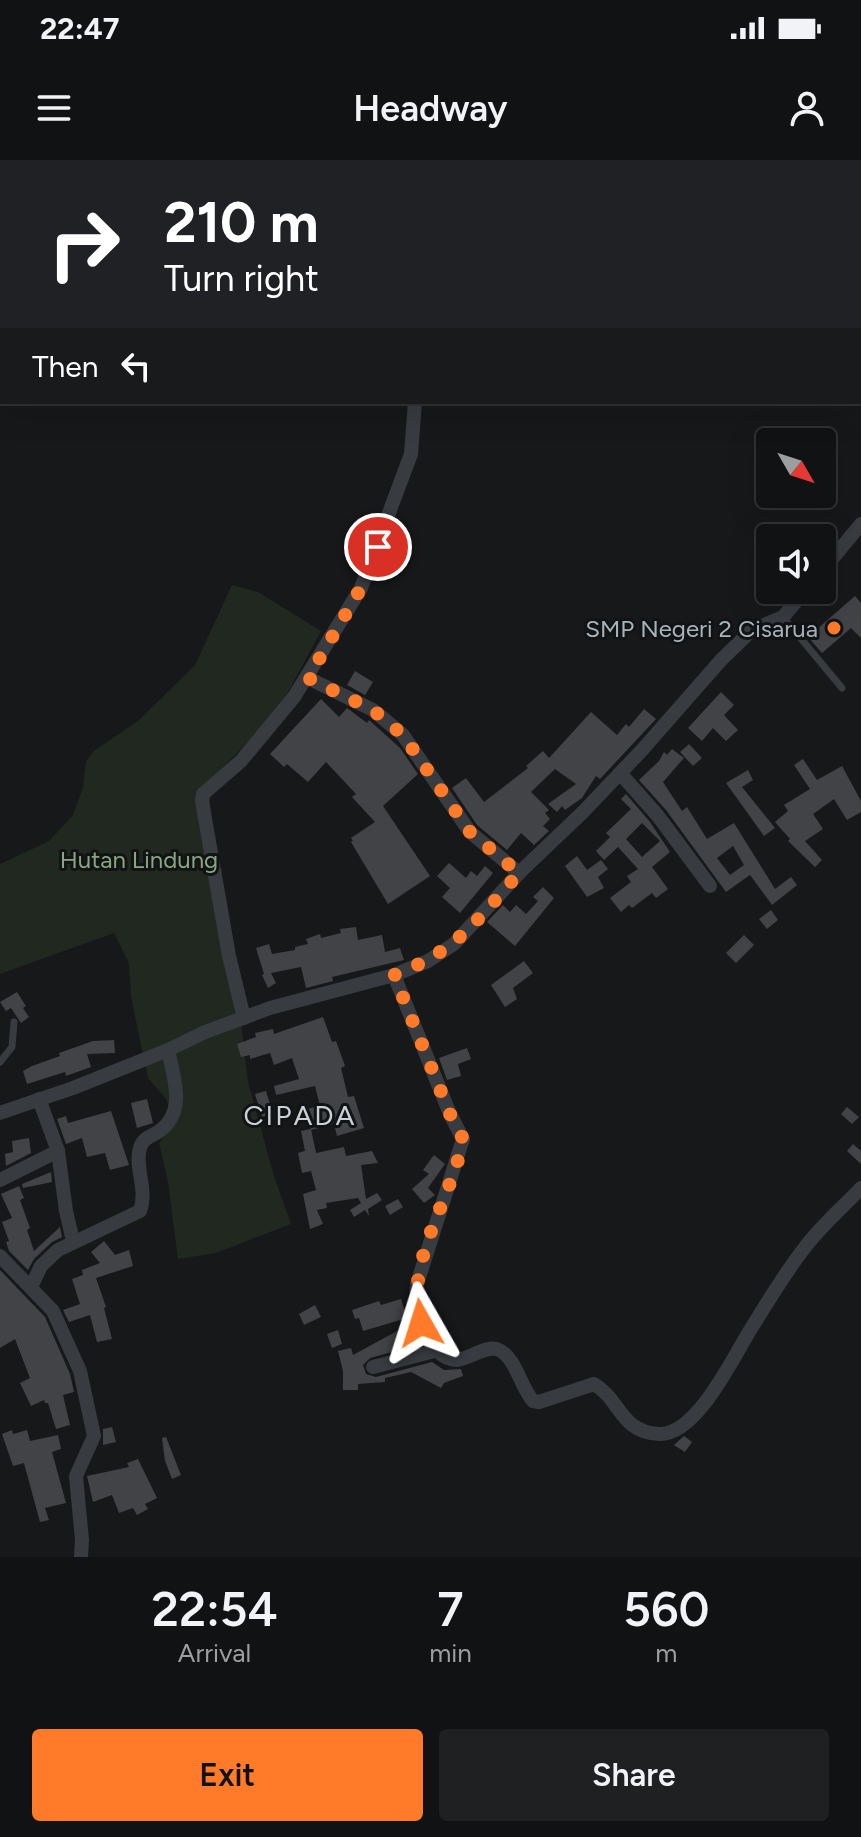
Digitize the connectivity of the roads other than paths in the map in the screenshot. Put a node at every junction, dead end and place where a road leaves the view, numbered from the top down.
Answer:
1 (415, 404) edge
2 (860, 528) edge
3 (836, 555) edge
4 (794, 604) edge
5 (783, 617) junction
6 (308, 678) junction
7 (842, 688) dead end
8 (620, 773) junction
9 (519, 873) junction
10 (710, 886) dead end
11 (394, 975) junction
12 (244, 1018) junction
13 (14, 1022) dead end
14 (168, 1050) junction
15 (0, 1062) edge
16 (39, 1099) junction
17 (0, 1113) edge
18 (58, 1151) junction
19 (0, 1180) edge
20 (861, 1188) edge
21 (73, 1241) junction
22 (0, 1256) edge
23 (31, 1287) junction
24 (438, 1350) junction
25 (373, 1367) dead end
26 (81, 1557) edge

1 - 6 street
2 - 3 street
4 - 5 street
5 - 7 lane
5 - 8 street
6 - 9 street
6 - 12 street
8 - 9 street
8 - 10 street
9 - 11 street
11 - 12 street
11 - 24 street
12 - 14 street
13 - 15 lane
14 - 16 street
14 - 21 street
16 - 17 street
16 - 18 street
18 - 19 street
18 - 21 street
20 - 24 street
21 - 23 street
22 - 23 street
23 - 26 street
24 - 25 street

